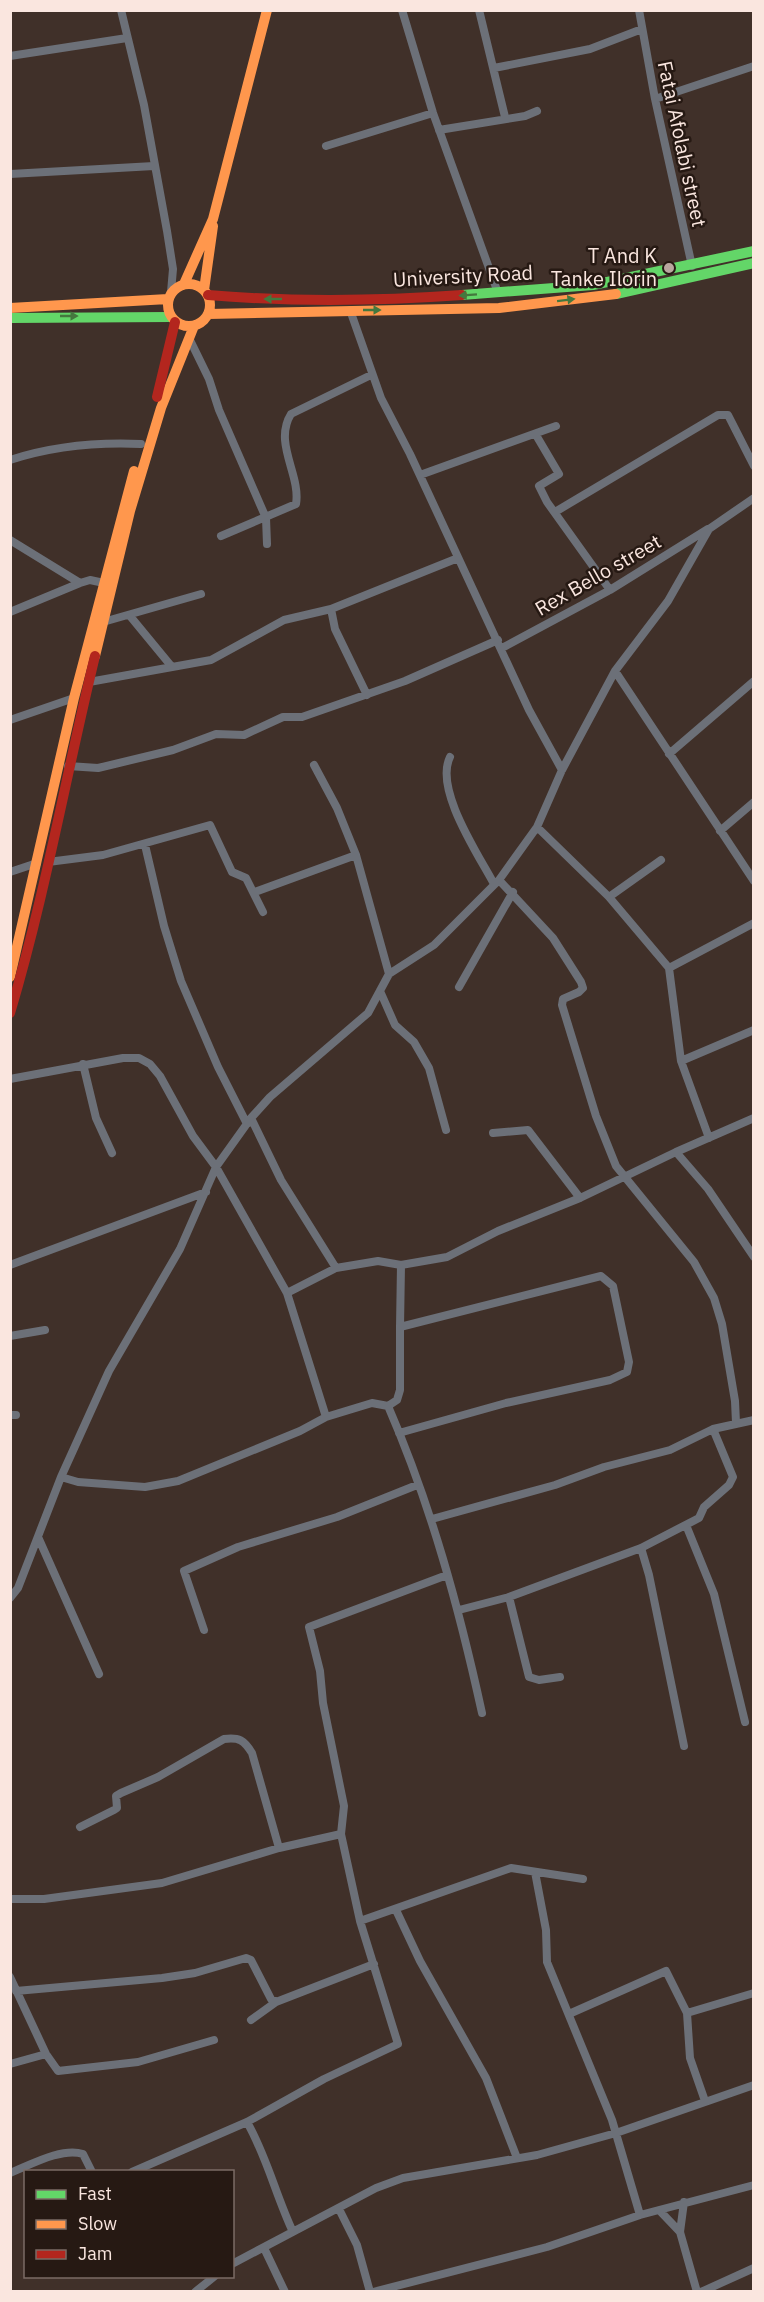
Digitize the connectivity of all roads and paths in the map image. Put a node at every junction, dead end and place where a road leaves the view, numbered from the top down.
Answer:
1 (121, 10) edge
2 (267, 10) edge
3 (402, 10) edge
4 (479, 10) edge
5 (639, 10) edge
6 (642, 30) junction
7 (126, 38) junction
8 (10, 56) edge
9 (753, 66) edge
10 (494, 68) junction
11 (655, 99) junction
12 (537, 111) dead end
13 (433, 113) junction
14 (505, 117) junction
15 (439, 130) junction
16 (326, 146) dead end
17 (154, 166) junction
18 (10, 174) edge
19 (213, 219) junction
20 (753, 252) edge
21 (753, 262) edge
22 (692, 266) junction
23 (184, 284) junction
24 (206, 293) junction
25 (498, 293) junction
26 (170, 296) junction
27 (10, 308) edge
28 (350, 310) junction
29 (208, 314) junction
30 (10, 318) edge
31 (173, 320) junction
32 (194, 326) junction
33 (189, 338) junction
34 (371, 375) junction
35 (556, 426) dead end
36 (537, 435) junction
37 (141, 444) junction
38 (10, 460) edge
39 (753, 466) edge
40 (420, 475) junction
41 (753, 498) edge
42 (555, 512) junction
43 (266, 518) junction
44 (709, 529) junction
45 (221, 536) dead end
46 (10, 540) edge
47 (267, 543) dead end
48 (458, 558) junction
49 (80, 583) junction
50 (104, 583) junction
51 (610, 590) junction
52 (201, 594) dead end
53 (331, 609) junction
54 (10, 612) edge
55 (130, 616) junction
56 (103, 622) junction
57 (498, 640) junction
58 (502, 648) junction
59 (172, 667) junction
60 (615, 671) junction
61 (753, 681) edge
62 (89, 682) junction
63 (367, 695) junction
64 (80, 697) junction
65 (10, 720) edge
66 (669, 754) junction
67 (450, 757) dead end
68 (314, 765) dead end
69 (68, 766) junction
70 (562, 770) junction
71 (753, 802) edge
72 (537, 827) junction
73 (720, 831) junction
74 (145, 845) junction
75 (356, 855) junction
76 (660, 860) dead end
77 (42, 862) junction
78 (10, 872) edge
79 (496, 882) junction
80 (753, 882) edge
81 (255, 892) junction
82 (513, 892) junction
83 (609, 897) junction
84 (263, 912) dead end
85 (753, 923) edge
86 (20, 948) edge
87 (669, 968) junction
88 (389, 974) junction
89 (10, 977) edge
90 (459, 987) dead end
91 (380, 991) junction
92 (10, 1013) edge
93 (753, 1030) edge
94 (681, 1061) junction
95 (83, 1064) junction
96 (10, 1079) edge
97 (753, 1118) edge
98 (249, 1121) junction
99 (447, 1130) dead end
100 (493, 1133) dead end
101 (710, 1138) junction
102 (676, 1152) junction
103 (112, 1153) dead end
104 (216, 1167) junction
105 (624, 1177) junction
106 (206, 1192) junction
107 (579, 1198) junction
108 (753, 1257) edge
109 (10, 1265) edge
110 (401, 1265) junction
111 (336, 1268) junction
112 (287, 1293) junction
113 (400, 1327) junction
114 (45, 1330) dead end
115 (10, 1336) edge
116 (388, 1406) junction
117 (326, 1417) junction
118 (753, 1420) edge
119 (736, 1423) junction
120 (713, 1429) junction
121 (399, 1432) junction
122 (61, 1477) junction
123 (417, 1485) junction
124 (432, 1519) junction
125 (686, 1525) junction
126 (38, 1537) junction
127 (641, 1548) junction
128 (447, 1575) junction
129 (509, 1597) junction
130 (10, 1598) edge
131 (459, 1610) junction
132 (204, 1630) dead end
133 (99, 1674) dead end
134 (560, 1677) dead end
135 (482, 1713) dead end
136 (745, 1722) dead end
137 (684, 1746) dead end
138 (80, 1827) dead end
139 (341, 1834) junction
140 (279, 1848) junction
141 (535, 1872) junction
142 (583, 1879) dead end
143 (10, 1899) edge
144 (396, 1910) junction
145 (360, 1921) junction
146 (374, 1964) junction
147 (10, 1977) edge
148 (16, 1991) junction
149 (753, 1993) edge
150 (276, 2002) junction
151 (687, 2013) junction
152 (569, 2014) junction
153 (251, 2020) dead end
154 (214, 2040) dead end
155 (46, 2054) junction
156 (10, 2064) edge
157 (753, 2085) edge
158 (705, 2101) junction
159 (248, 2122) junction
160 (616, 2133) junction
161 (517, 2158) junction
162 (91, 2170) edge
163 (137, 2170) edge
164 (10, 2173) edge
165 (753, 2185) edge
166 (684, 2202) junction
167 (339, 2209) junction
168 (660, 2211) junction
169 (639, 2215) junction
170 (293, 2232) junction
171 (680, 2232) junction
172 (264, 2248) junction
173 (234, 2263) edge
174 (753, 2268) edge
175 (214, 2278) edge
176 (195, 2292) edge
177 (285, 2292) edge
178 (371, 2292) edge
179 (697, 2292) edge
180 (702, 2292) edge

1 - 7 street
2 - 19 main road
3 - 13 street
4 - 10 street
5 - 6 street, Fatai Afolabi street
6 - 10 street
6 - 11 street, Fatai Afolabi street
7 - 8 street
7 - 17 street
9 - 11 street
10 - 14 street
11 - 22 street, Fatai Afolabi street
12 - 14 street
13 - 15 street
13 - 16 street
14 - 15 street
15 - 25 street
17 - 18 street
17 - 26 street
19 - 23 main road
19 - 24 main road
20 - 22 main road, University Road
28 -> 21 main road, University Road
22 - 25 main road, University Road
23 - 24 main road
23 - 26 main road
25 -> 24 main road, University Road
24 - 29 main road
26 - 27 main road
26 - 31 main road
28 - 29 main road, University Road
28 - 34 street
29 - 32 main road
30 -> 31 main road
31 - 32 main road
31 - 37 main road
32 - 33 main road
33 - 43 street
33 - 56 main road
34 - 40 street
34 - 43 street
35 - 36 street
36 - 40 street
36 - 42 street
37 - 38 street
37 - 50 main road
39 - 42 street
40 - 48 street
41 - 44 street, Rex Bello street
42 - 51 street
43 - 45 street
43 - 47 street
44 - 51 street, Rex Bello street
44 - 60 street
46 - 49 street
48 - 53 street
48 - 57 street
49 - 50 street
49 - 54 street
50 - 64 main road
51 - 58 street, Rex Bello street
52 - 55 street
53 - 59 street
53 - 63 street
55 - 56 street
55 - 59 street
56 - 62 main road
57 - 58 street
57 - 63 street
58 - 70 street
59 - 62 street
60 - 66 street
60 - 70 street
61 - 66 street
62 - 64 main road
63 - 69 street
64 - 65 street
64 - 69 main road
64 - 77 main road
66 - 73 street
67 - 79 street
68 - 75 street
69 - 77 main road
70 - 72 street
71 - 73 street
72 - 79 street
72 - 83 street
73 - 80 street
74 - 77 street
74 - 81 street
74 - 98 street
75 - 81 street
75 - 88 street
76 - 83 street
77 - 78 street
77 - 86 main road
79 - 82 street
79 - 88 street
81 - 84 street
82 - 90 street
82 - 105 street
83 - 87 street
85 - 87 street
86 - 89 main road
86 - 92 main road
87 - 94 street
88 - 91 street
91 - 98 street
91 - 99 street
93 - 94 street
94 - 101 street
95 - 96 street
95 - 103 street
95 - 104 street
97 - 101 street
98 - 104 street
98 - 111 street
100 - 107 street
101 - 102 street
102 - 105 street
102 - 108 street
104 - 106 street
104 - 112 street
105 - 107 street
105 - 119 street
106 - 109 street
106 - 122 street
107 - 110 street
110 - 111 street
110 - 113 street
111 - 112 street
112 - 117 street
113 - 116 street
113 - 121 street
114 - 115 street
116 - 117 street
116 - 121 street
117 - 122 street
118 - 119 street
119 - 120 street
120 - 124 street
120 - 125 street
121 - 123 street
122 - 126 street
123 - 124 street
123 - 132 street
124 - 128 street
125 - 127 street
125 - 136 street
126 - 130 street
126 - 133 street
127 - 129 street
127 - 137 street
128 - 131 street
128 - 139 street
129 - 131 street
129 - 134 street
131 - 135 street
138 - 140 street
139 - 140 street
139 - 145 street
140 - 143 street
141 - 142 street
141 - 144 street
141 - 152 street
144 - 145 street
144 - 161 street
145 - 146 street
146 - 150 street
146 - 159 street
147 - 148 street
148 - 150 street
148 - 155 street
149 - 151 street
150 - 153 street
151 - 152 street
151 - 158 street
152 - 160 street
154 - 155 street
155 - 156 street
157 - 158 street
158 - 160 street
159 - 163 street
159 - 170 street
160 - 161 street
160 - 169 street
161 - 167 street
162 - 164 street
165 - 166 street
166 - 168 street
166 - 171 street
167 - 170 street
167 - 178 street
168 - 169 street
168 - 171 street
169 - 178 street
170 - 172 street
171 - 179 street
172 - 173 street
172 - 177 street
174 - 180 street
175 - 176 street

